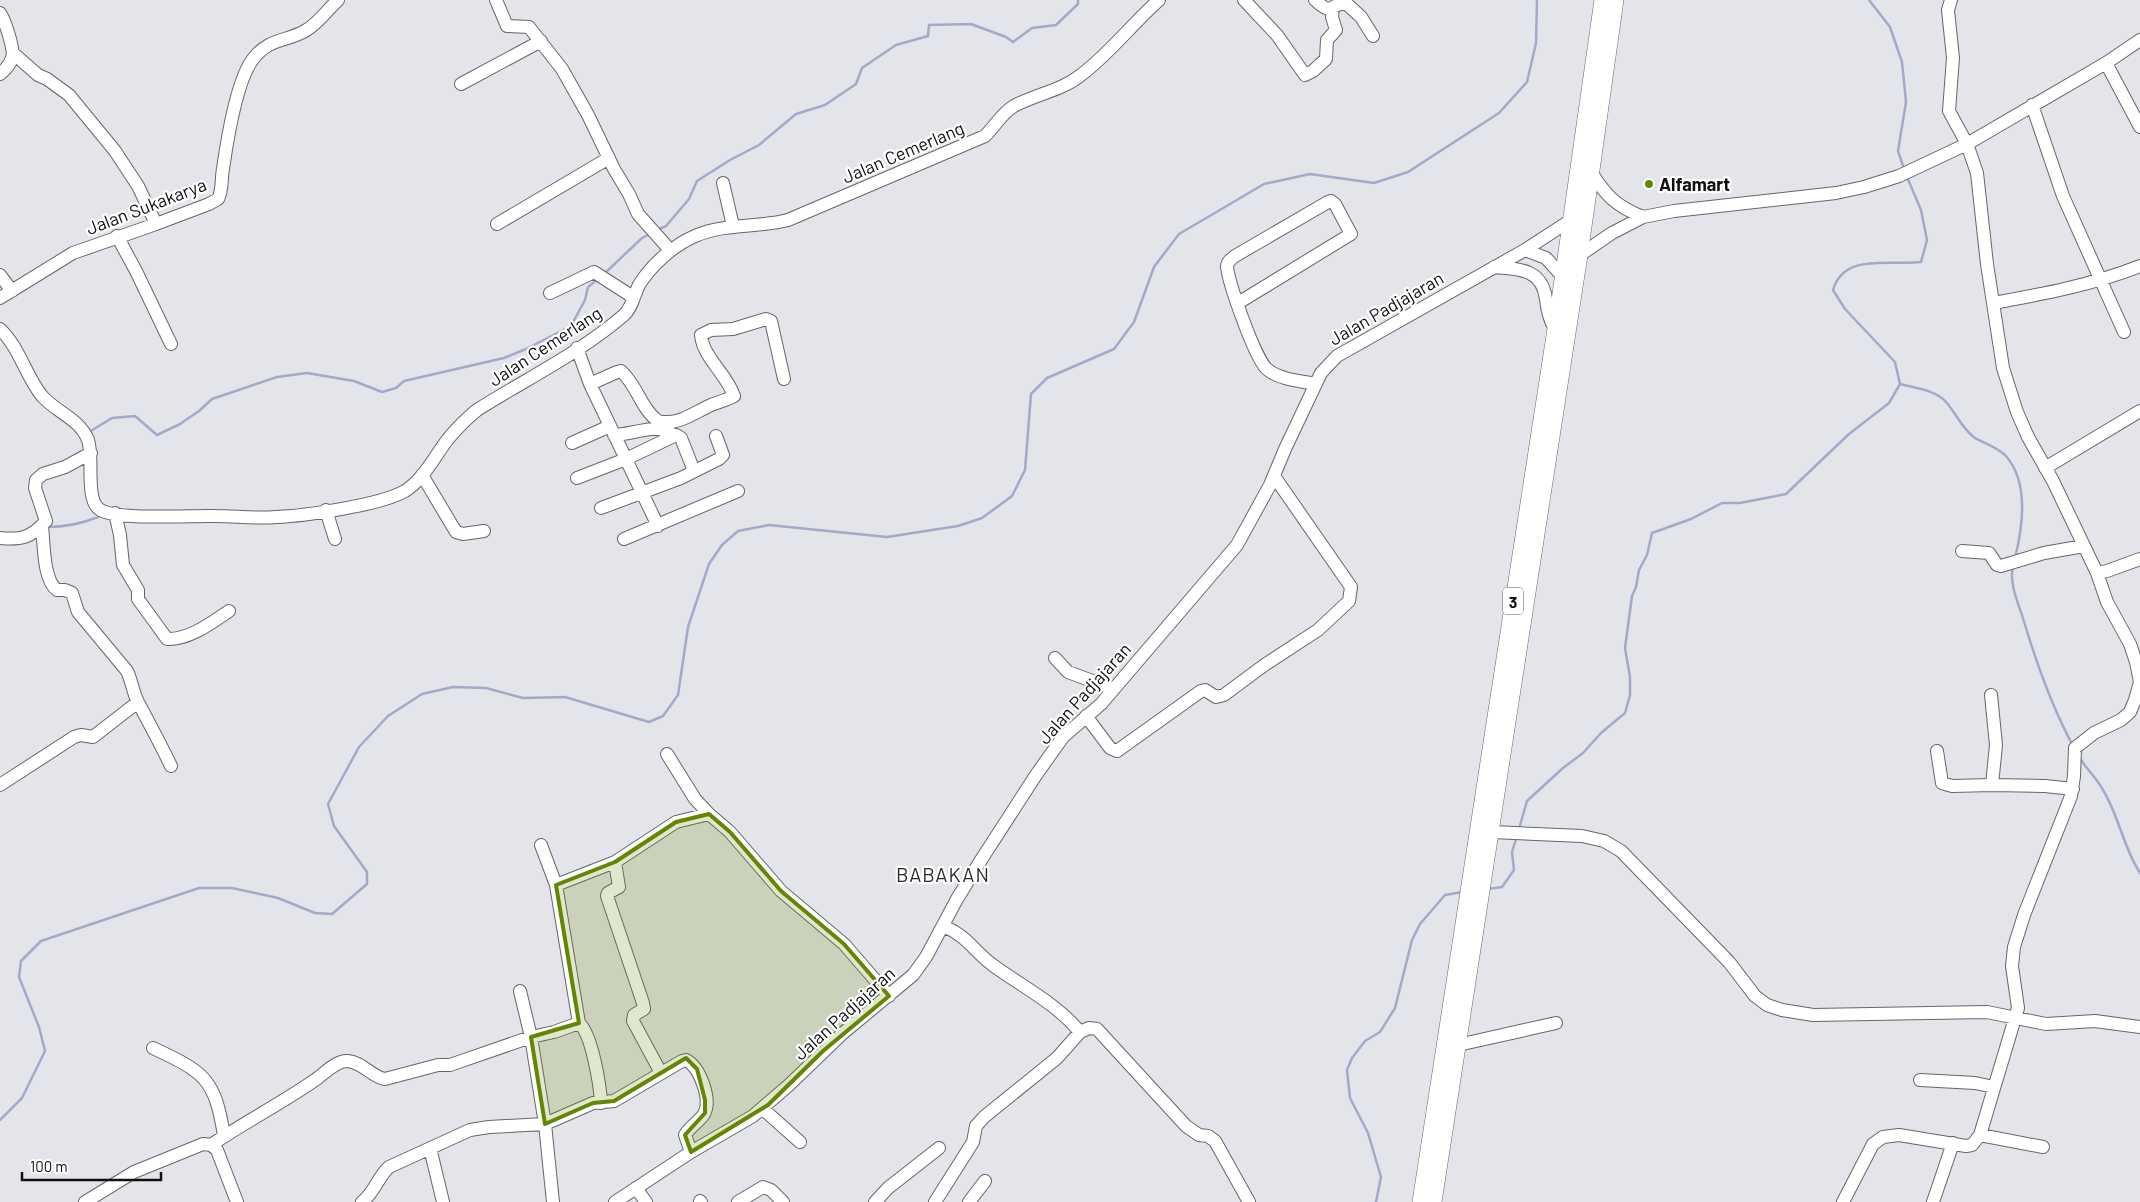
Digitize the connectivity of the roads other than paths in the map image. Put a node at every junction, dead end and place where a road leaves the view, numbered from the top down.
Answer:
1 (338, 0) edge
2 (496, 0) edge
3 (1159, 0) edge
4 (1244, 0) edge
5 (1315, 0) edge
6 (1602, 0) edge
7 (1616, 0) edge
8 (1951, 0) edge
9 (1333, 8) junction
10 (0, 12) edge
11 (1373, 36) dead end
12 (2140, 40) edge
13 (541, 41) junction
14 (13, 53) junction
15 (2106, 63) junction
16 (0, 74) edge
17 (461, 84) dead end
18 (2032, 106) junction
19 (2140, 127) edge
20 (1967, 144) junction
21 (609, 158) junction
22 (1591, 172) junction
23 (723, 183) dead end
24 (1643, 217) junction
25 (1571, 220) junction
26 (156, 224) junction
27 (497, 224) dead end
28 (733, 226) junction
29 (117, 236) junction
30 (670, 250) junction
31 (1525, 250) junction
32 (1580, 255) junction
33 (2140, 266) edge
34 (1494, 267) junction
35 (0, 275) edge
36 (1563, 277) junction
37 (2102, 280) junction
38 (12, 291) junction
39 (550, 293) dead end
40 (634, 296) junction
41 (0, 298) edge
42 (1238, 303) junction
43 (1993, 303) junction
44 (1555, 329) junction
45 (0, 330) edge
46 (2124, 332) dead end
47 (171, 344) dead end
48 (577, 348) junction
49 (784, 379) dead end
50 (590, 384) junction
51 (1316, 384) junction
52 (1553, 388) junction
53 (2140, 411) edge
54 (612, 431) junction
55 (676, 435) junction
56 (716, 436) dead end
57 (572, 443) dead end
58 (91, 453) junction
59 (626, 459) junction
60 (2045, 468) junction
61 (694, 471) junction
62 (422, 475) junction
63 (1274, 476) junction
64 (577, 478) dead end
65 (738, 491) dead end
66 (643, 493) junction
67 (600, 508) dead end
68 (326, 510) junction
69 (115, 513) junction
70 (42, 526) junction
71 (658, 526) junction
72 (484, 531) dead end
73 (0, 538) edge
74 (335, 539) dead end
75 (624, 539) dead end
76 (2084, 546) junction
77 (1962, 551) dead end
78 (2140, 558) edge
79 (2097, 573) junction
80 (229, 611) dead end
81 (1055, 658) dead end
82 (1114, 689) junction
83 (1991, 694) dead end
84 (138, 702) junction
85 (1086, 716) junction
86 (1937, 751) dead end
87 (667, 754) dead end
88 (171, 766) dead end
89 (0, 785) edge
90 (1992, 785) junction
91 (2073, 789) junction
92 (709, 814) junction
93 (1492, 832) junction
94 (541, 844) dead end
95 (614, 862) junction
96 (556, 885) junction
97 (943, 926) junction
98 (520, 991) dead end
99 (889, 996) junction
100 (2015, 1016) junction
101 (579, 1023) junction
102 (1556, 1023) dead end
103 (2140, 1027) edge
104 (1080, 1032) junction
105 (531, 1037) junction
106 (1458, 1045) junction
107 (153, 1048) dead end
108 (661, 1073) junction
109 (1920, 1080) dead end
110 (1994, 1087) junction
111 (601, 1103) junction
112 (763, 1109) junction
113 (545, 1124) junction
114 (1980, 1135) junction
115 (224, 1136) junction
116 (800, 1142) dead end
117 (1953, 1143) junction
118 (211, 1145) junction
119 (2043, 1147) dead end
120 (430, 1148) junction
121 (939, 1148) dead end
122 (691, 1152) junction
123 (985, 1181) dead end
124 (636, 1188) junction
125 (1846, 1201) edge
126 (85, 1202) edge
127 (237, 1202) edge
128 (362, 1202) edge
129 (443, 1202) edge
130 (553, 1202) edge
131 (615, 1202) edge
132 (646, 1202) edge
133 (738, 1202) edge
134 (783, 1202) edge
135 (875, 1202) edge
136 (935, 1202) edge
137 (969, 1202) edge
138 (1249, 1202) edge
139 (1420, 1202) edge
140 (1434, 1202) edge
141 (1933, 1202) edge

1 - 26 street, Jalan Sukakarya
2 - 13 street
3 - 28 street, Jalan Cemerlang
4 - 9 street
5 - 9 street
6 - 25 main road, 3
7 - 22 main road, 3
8 - 20 street
9 - 11 street
10 - 14 street
12 - 15 street
13 - 17 street
13 - 21 street
14 - 16 street
14 - 26 street
15 - 18 street
15 - 19 street
18 - 20 street
18 - 37 street
20 - 24 street
20 - 43 street
21 - 27 street
21 - 30 street
22 - 24 street
22 - 32 main road, 3
23 - 28 street
24 - 32 street
25 - 31 street, Jalan Padjajaran
25 - 36 main road, 3
26 - 29 street, Jalan Sukakarya
28 - 30 street, Jalan Cemerlang
29 - 38 street, Jalan Sukakarya
29 - 47 street
30 - 40 street, Jalan Cemerlang
31 - 34 street, Jalan Padjajaran
31 - 36 street
32 - 52 main road, 3
33 - 37 street
34 - 44 street
34 - 51 street, Jalan Padjajaran
35 - 38 street
36 - 44 main road, 3
37 - 43 street
37 - 46 street
38 - 41 street, Jalan Sukakarya
39 - 40 street
40 - 48 street, Jalan Cemerlang
42 - 42 street
42 - 51 street
43 - 60 street
44 - 52 main road, 3
45 - 58 street, Jalan Cemerlang
48 - 50 street
48 - 62 street, Jalan Cemerlang
49 - 50 street
50 - 54 street
51 - 63 street, Jalan Padjajaran
52 - 93 main road, 3
52 - 139 main road, 3
53 - 60 street
54 - 55 street
54 - 57 street
54 - 59 street
55 - 59 street
55 - 61 street
56 - 61 street
58 - 69 street, Jalan Cemerlang
58 - 70 street
59 - 64 street
59 - 66 street
60 - 76 street
61 - 66 street
62 - 68 street, Jalan Cemerlang
62 - 72 street
63 - 82 street, Jalan Padjajaran
63 - 85 street
65 - 71 street
66 - 67 street
66 - 71 street
68 - 69 street, Jalan Cemerlang
68 - 74 street
69 - 80 street
70 - 73 street
70 - 84 street
71 - 75 street
76 - 77 street
76 - 79 street
78 - 79 street
79 - 91 street
81 - 82 street
82 - 85 street, Jalan Padjajaran
83 - 90 street
84 - 88 street
84 - 89 street
85 - 97 street, Jalan Padjajaran
86 - 90 street
87 - 92 street
90 - 91 street
91 - 100 street
92 - 95 street
92 - 99 street
93 - 100 street
93 - 106 main road, 3
94 - 96 street
95 - 96 street
95 - 108 street
96 - 101 street
97 - 99 street, Jalan Padjajaran
97 - 104 street
98 - 105 street
99 - 112 street, Jalan Padjajaran
100 - 103 street
100 - 110 street
101 - 105 street
101 - 111 street
102 - 106 street
104 - 136 street
104 - 138 street
105 - 113 street
105 - 115 street
106 - 140 main road, 3
107 - 115 street
108 - 111 street
108 - 122 street
109 - 110 street
110 - 114 street
111 - 113 street
112 - 116 street
112 - 122 street, Jalan Padjajaran
113 - 120 street
113 - 130 street
114 - 117 street
114 - 119 street
115 - 118 street
117 - 125 street
117 - 141 street
118 - 126 street
118 - 127 street
120 - 128 street
120 - 129 street
121 - 135 street
122 - 124 street, Jalan Padjajaran
123 - 137 street
124 - 131 street, Jalan Padjajaran
124 - 132 street
133 - 134 street

